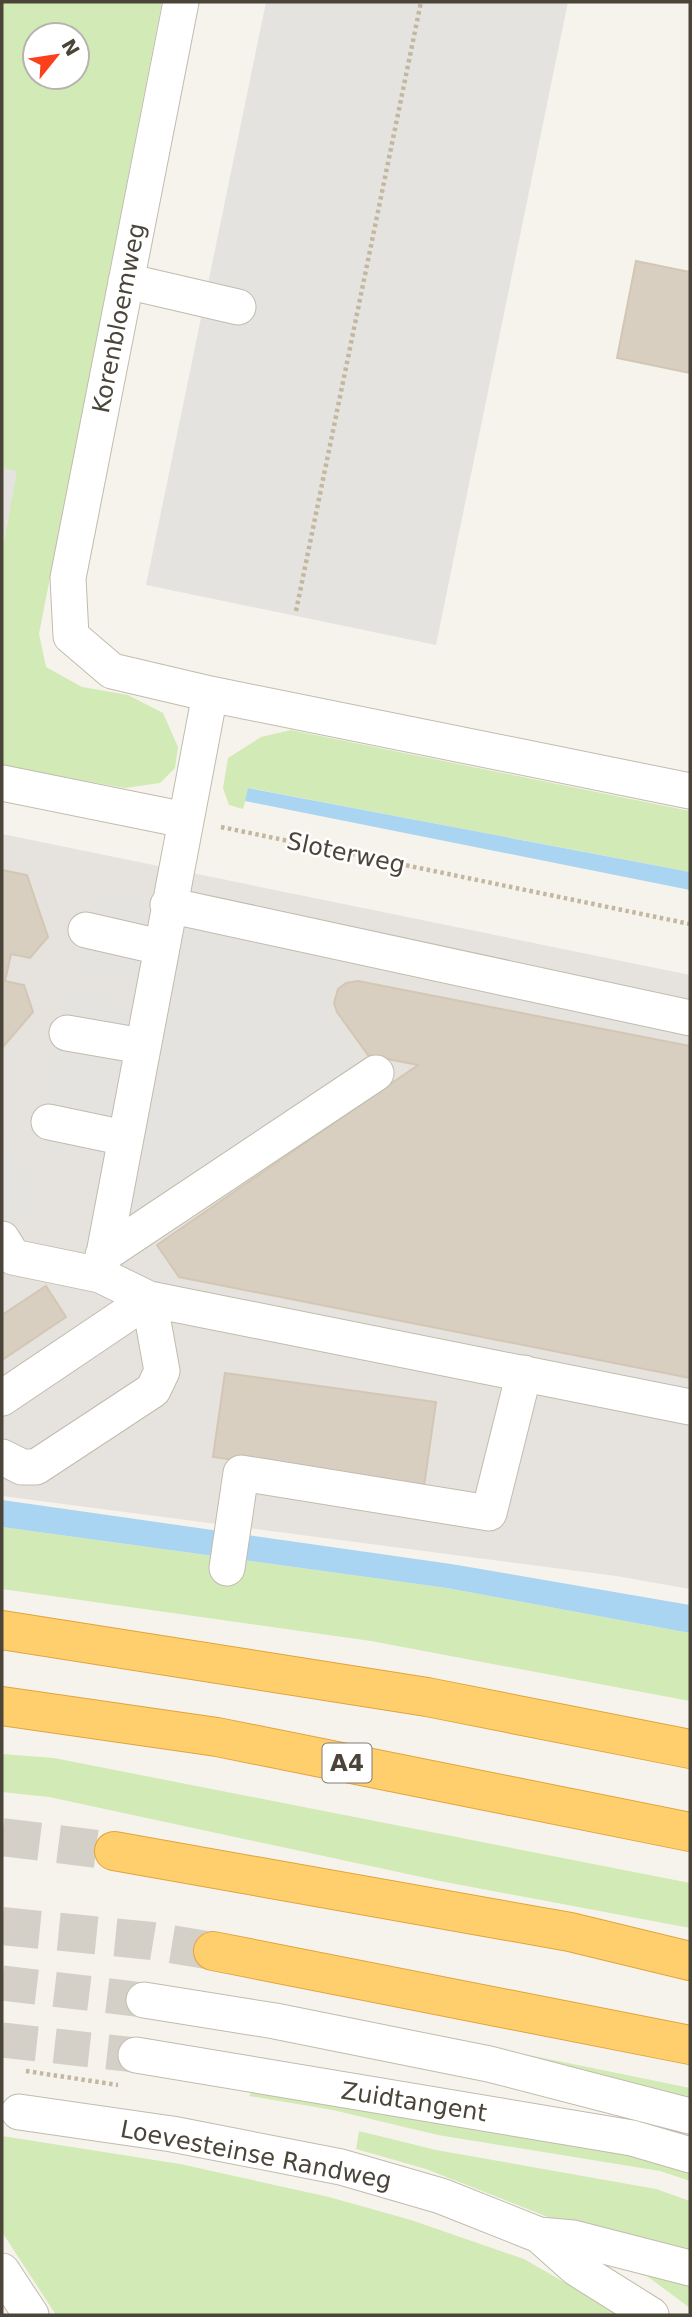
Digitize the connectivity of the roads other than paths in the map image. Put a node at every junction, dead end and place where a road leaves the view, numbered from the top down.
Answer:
1 (181, 2) edge
2 (126, 281) junction
3 (238, 307) dead end
4 (210, 694) junction
5 (2, 783) edge
6 (690, 791) edge
7 (186, 820) junction
8 (168, 905) junction
9 (86, 930) dead end
10 (160, 947) junction
11 (690, 1018) edge
12 (67, 1033) dead end
13 (142, 1046) junction
14 (376, 1073) dead end
15 (49, 1122) dead end
16 (125, 1139) junction
17 (5, 1253) edge
18 (102, 1265) junction
19 (149, 1299) junction
20 (523, 1373) junction
21 (2, 1398) edge
22 (690, 1407) edge
23 (2, 1457) edge
24 (227, 1568) dead end
25 (2, 1630) edge
26 (2, 1706) edge
27 (690, 1749) edge
28 (690, 1832) edge
29 (114, 1851) tunnel mouth
30 (212, 1951) tunnel mouth
31 (690, 1961) edge
32 (144, 2000) tunnel mouth
33 (690, 2045) edge
34 (136, 2055) tunnel mouth
35 (19, 2112) dead end
36 (690, 2116) edge
37 (690, 2155) edge
38 (539, 2235) junction
39 (690, 2268) edge
40 (2, 2271) edge
41 (31, 2315) edge
42 (652, 2315) edge

1 - 2 street, Korenbloemweg
2 - 3 street
2 - 4 street, Korenbloemweg
4 - 6 street
4 - 7 street
5 - 7 street
7 - 8 street
8 - 10 street
8 - 11 street
9 - 10 street
10 - 13 street
12 - 13 street
13 - 16 street
14 - 18 street
15 - 16 street
16 - 18 street
17 - 18 street
18 - 19 street
19 - 20 street
19 - 21 street
19 - 23 street
20 - 22 street
20 - 24 street
25 - 27 highway
26 - 28 highway, A4
29 - 31 highway
30 - 33 highway
32 - 36 street
34 - 37 street, Zuidtangent
35 - 38 street, Loevesteinse Randweg
38 - 39 street, Loevesteinse Randweg
38 - 42 street
40 - 41 street

